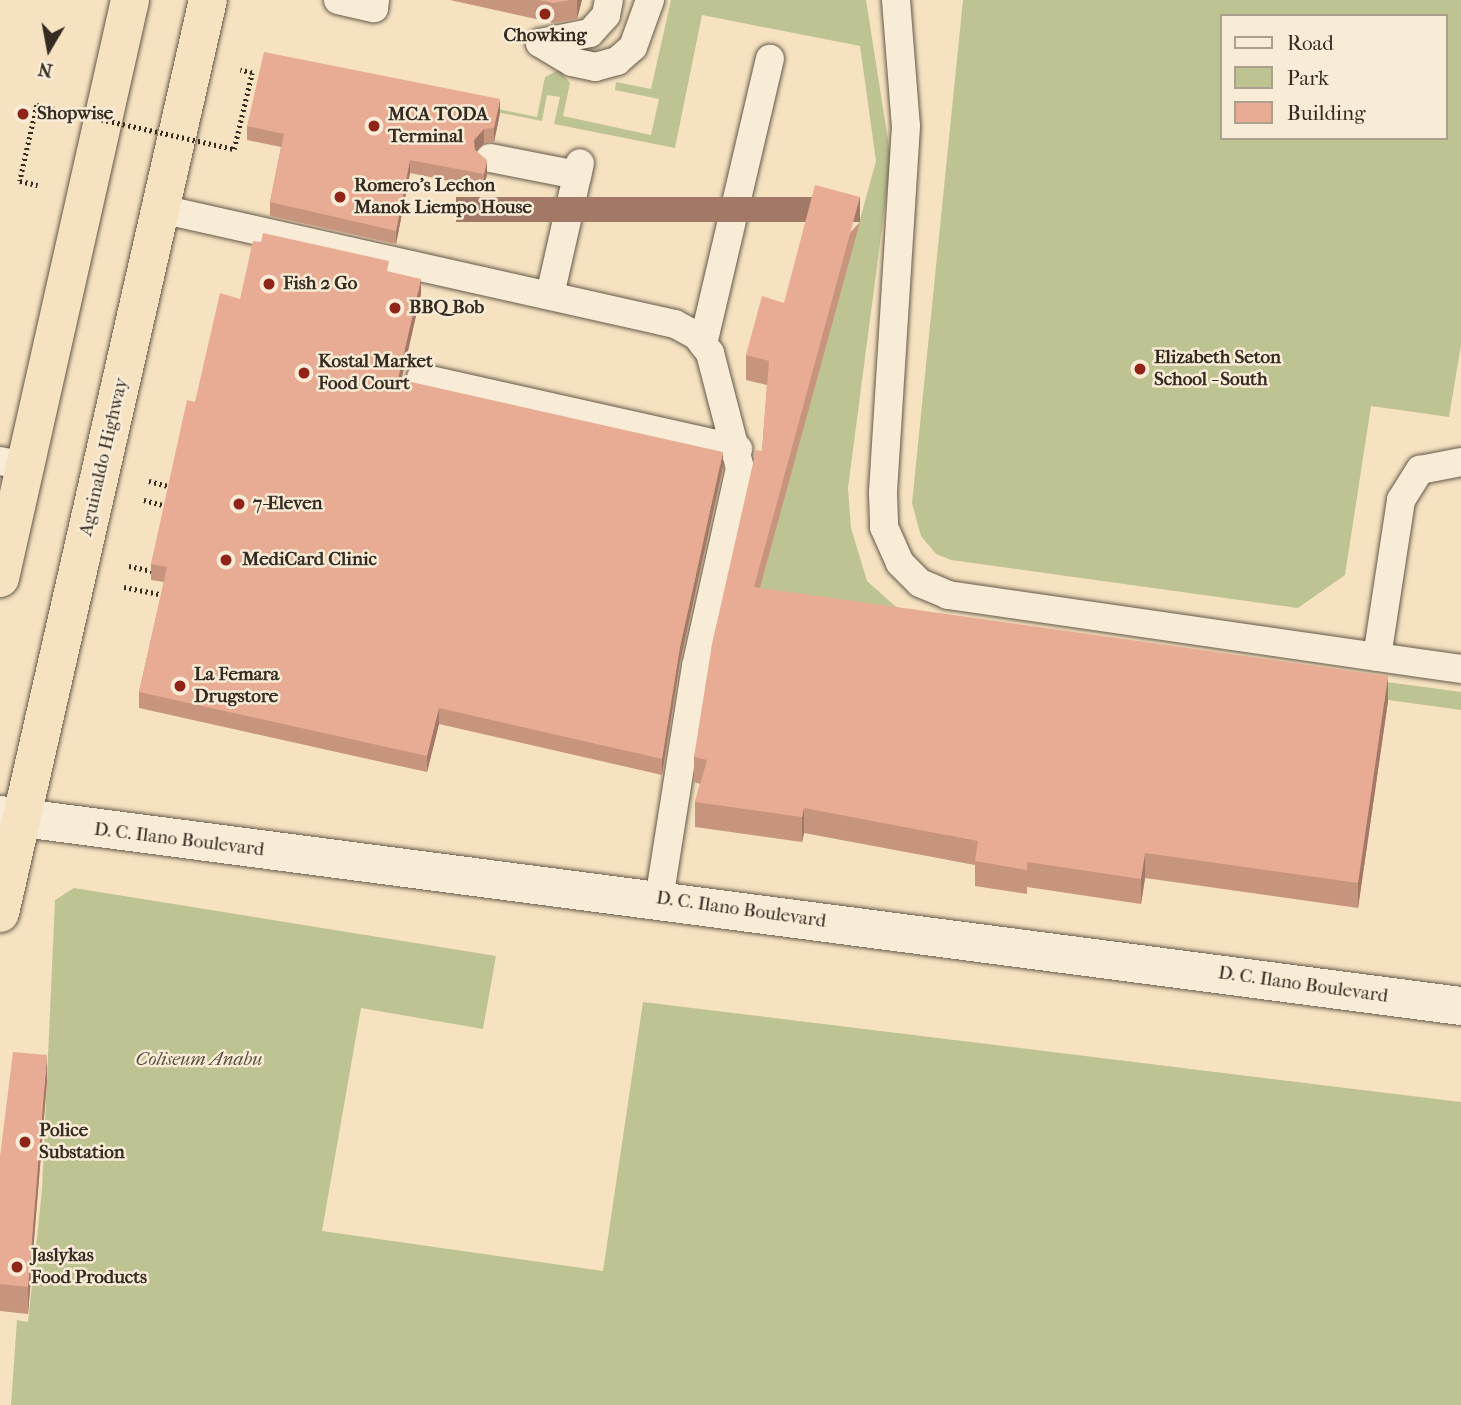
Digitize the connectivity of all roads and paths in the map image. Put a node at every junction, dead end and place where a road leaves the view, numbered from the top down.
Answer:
1 (130, 0) edge
2 (208, 0) edge
3 (338, 0) edge
4 (609, 0) edge
5 (650, 0) edge
6 (895, 0) edge
7 (374, 4) edge
8 (770, 59) dead end
9 (252, 73) dead end
10 (491, 158) dead end
11 (38, 185) dead end
12 (161, 209) junction
13 (550, 295) junction
14 (703, 344) junction
15 (421, 378) dead end
16 (738, 449) junction
17 (1461, 462) edge
18 (13, 464) edge
19 (141, 479) dead end
20 (171, 487) edge
21 (136, 498) dead end
22 (167, 506) edge
23 (121, 564) dead end
24 (153, 570) edge
25 (0, 578) edge
26 (116, 585) dead end
27 (164, 595) edge
28 (1377, 657) junction
29 (1461, 669) edge
30 (10, 817) edge
31 (659, 899) junction
32 (0, 913) edge
33 (1461, 1006) edge

1 - 18 highway
2 - 12 highway, Aguinaldo Highway
3 - 7 lane
4 - 5 lane
6 - 28 lane
8 - 14 lane
9 - 11 path, bridge
10 - 13 lane
12 - 13 lane
12 - 30 highway, Aguinaldo Highway
13 - 14 lane
14 - 16 lane
15 - 16 lane
16 - 31 lane
17 - 28 lane
18 - 25 highway
19 - 20 path
21 - 22 path
23 - 24 path
26 - 27 path
28 - 29 lane
30 - 31 street, D. C. Ilano Boulevard
30 - 32 highway, Aguinaldo Highway
31 - 33 street, D. C. Ilano Boulevard

